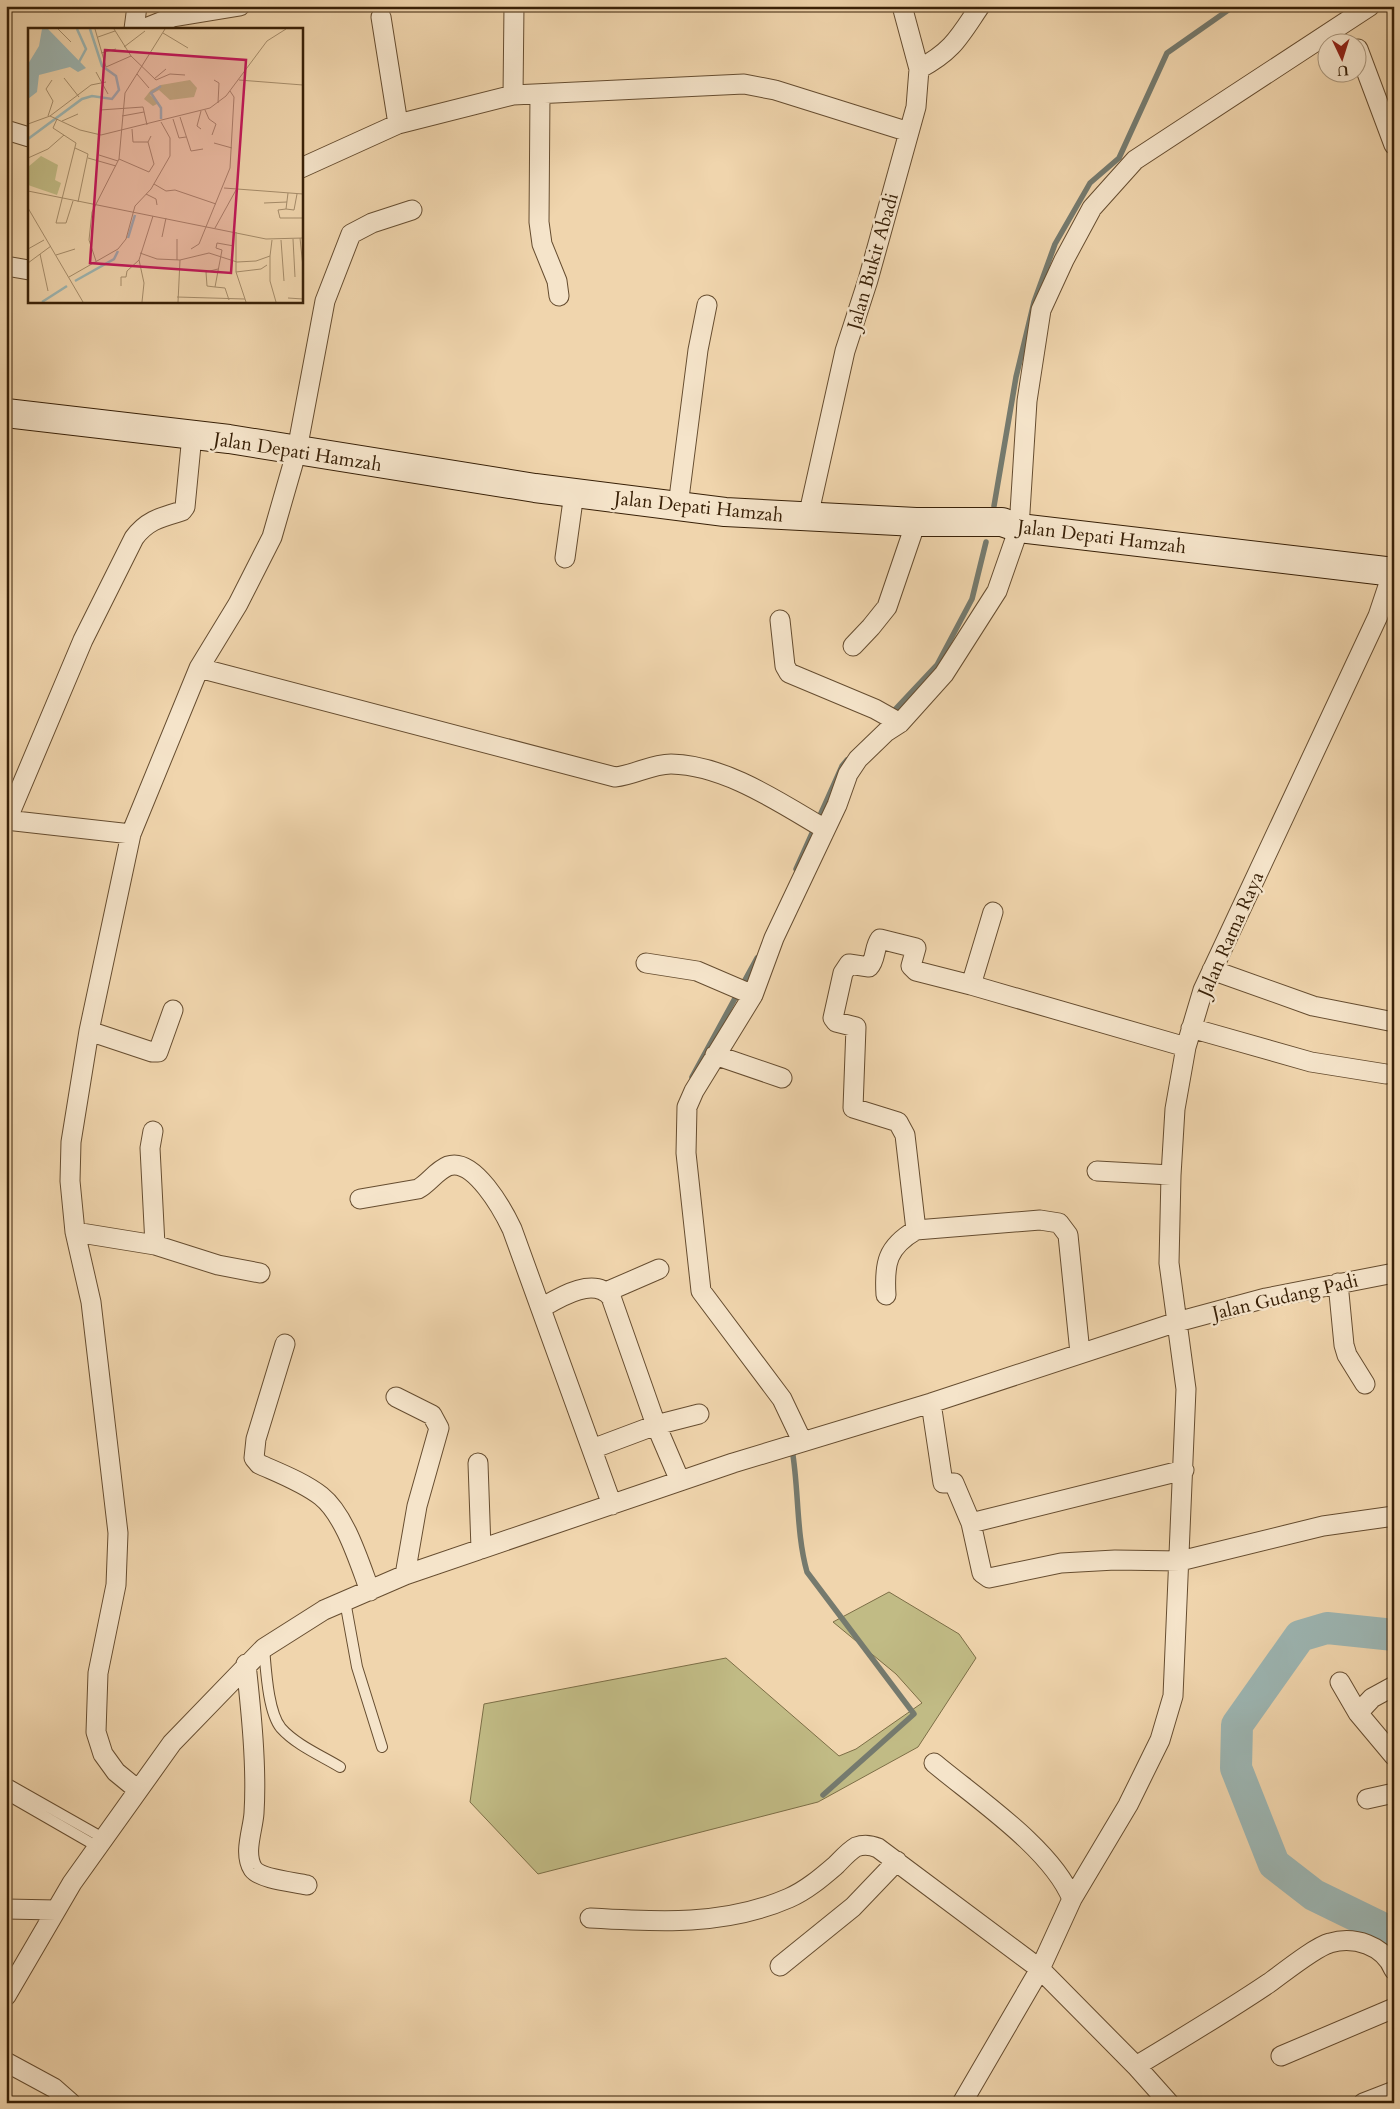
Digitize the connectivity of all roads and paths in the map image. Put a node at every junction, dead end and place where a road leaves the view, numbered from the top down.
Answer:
1 (138, 6) edge
2 (240, 6) edge
3 (514, 6) edge
4 (902, 6) edge
5 (980, 6) edge
6 (1370, 6) edge
7 (381, 17) dead end
8 (1346, 22) junction
9 (134, 28) edge
10 (146, 28) edge
11 (1350, 32) edge
12 (919, 69) junction
13 (1368, 76) edge
14 (540, 94) junction
15 (513, 95) junction
16 (398, 124) junction
17 (6, 130) edge
18 (909, 132) junction
19 (28, 136) edge
20 (1394, 145) edge
21 (302, 168) edge
22 (412, 210) dead end
23 (6, 266) edge
24 (28, 270) edge
25 (558, 296) dead end
26 (707, 305) dead end
27 (6, 413) edge
28 (192, 436) junction
29 (297, 450) junction
30 (574, 493) junction
31 (678, 506) junction
32 (808, 517) junction
33 (916, 522) junction
34 (1019, 528) junction
35 (565, 558) dead end
36 (1393, 571) edge
37 (780, 620) dead end
38 (852, 646) dead end
39 (199, 668) junction
40 (896, 720) junction
41 (7, 820) edge
42 (822, 827) junction
43 (131, 834) junction
44 (994, 912) dead end
45 (646, 963) dead end
46 (1212, 970) junction
47 (971, 984) junction
48 (747, 992) junction
49 (173, 1010) dead end
50 (1394, 1022) edge
51 (1192, 1028) junction
52 (89, 1030) junction
53 (1186, 1047) junction
54 (714, 1054) junction
55 (1386, 1074) dead end
56 (782, 1078) dead end
57 (153, 1132) dead end
58 (1097, 1171) dead end
59 (1171, 1175) junction
60 (360, 1199) dead end
61 (916, 1230) junction
62 (75, 1232) junction
63 (155, 1245) junction
64 (659, 1269) dead end
65 (1394, 1272) edge
66 (260, 1273) dead end
67 (1338, 1283) junction
68 (606, 1292) junction
69 (886, 1294) dead end
70 (542, 1308) junction
71 (1177, 1322) junction
72 (285, 1344) dead end
73 (1080, 1353) junction
74 (1365, 1384) dead end
75 (396, 1397) dead end
76 (932, 1403) junction
77 (699, 1414) dead end
78 (656, 1425) junction
79 (789, 1445) junction
80 (592, 1449) junction
81 (478, 1463) dead end
82 (1184, 1470) junction
83 (680, 1481) junction
84 (612, 1504) junction
85 (1394, 1516) edge
86 (971, 1523) junction
87 (480, 1549) junction
88 (1180, 1561) junction
89 (405, 1575) junction
90 (370, 1591) junction
91 (345, 1601) junction
92 (264, 1648) junction
93 (246, 1664) junction
94 (1340, 1682) dead end
95 (1394, 1686) edge
96 (1358, 1713) junction
97 (382, 1747) dead end
98 (1394, 1756) edge
99 (934, 1764) dead end
100 (340, 1767) dead end
101 (6, 1783) edge
102 (138, 1790) junction
103 (1394, 1793) edge
104 (6, 1794) edge
105 (1367, 1799) dead end
106 (100, 1843) junction
107 (897, 1861) junction
108 (307, 1885) dead end
109 (1072, 1899) junction
110 (6, 1909) edge
111 (56, 1910) junction
112 (590, 1918) dead end
113 (780, 1966) dead end
114 (1040, 1969) junction
115 (1394, 1970) edge
116 (6, 1996) edge
117 (1394, 2008) edge
118 (1281, 2056) dead end
119 (6, 2062) edge
120 (1136, 2066) junction
121 (1394, 2091) edge
122 (71, 2103) edge
123 (962, 2103) edge
124 (1169, 2103) edge
125 (1363, 2103) edge

1 - 9 street
2 - 10 street
3 - 15 street
4 - 12 street, Jalan Bukit Abadi
5 - 12 street
6 - 8 street
7 - 16 street
8 - 11 street
8 - 34 street
12 - 18 street, Jalan Bukit Abadi
13 - 20 street
14 - 15 street
14 - 18 street
14 - 25 street
15 - 16 street
16 - 21 street
17 - 19 street
18 - 32 street, Jalan Bukit Abadi
22 - 29 street
23 - 24 street
26 - 31 street
27 - 28 main road, Jalan Depati Hamzah
28 - 29 main road, Jalan Depati Hamzah
28 - 41 street
29 - 30 main road, Jalan Depati Hamzah
29 - 39 street
30 - 31 main road, Jalan Depati Hamzah
30 - 35 street
31 - 32 main road, Jalan Depati Hamzah
32 - 33 main road, Jalan Depati Hamzah
33 - 34 main road, Jalan Depati Hamzah
33 - 38 street
34 - 36 main road, Jalan Depati Hamzah
34 - 40 street
36 - 46 street, Jalan Ratna Raya
37 - 40 street
39 - 42 street
39 - 43 street
40 - 42 street
41 - 43 street
42 - 48 street
43 - 52 street
44 - 47 street
45 - 48 street
46 - 50 street
46 - 51 street, Jalan Ratna Raya
47 - 53 street
47 - 61 street
48 - 54 street
49 - 52 street
51 - 53 street, Jalan Ratna Raya
51 - 55 street
52 - 62 street
53 - 59 street, Jalan Ratna Raya
54 - 56 street
54 - 79 street
57 - 63 street
58 - 59 street
59 - 71 street, Jalan Ratna Raya
60 - 70 street
61 - 69 street
61 - 73 street
62 - 63 street
62 - 102 street
63 - 66 street
64 - 68 street
65 - 67 street, Jalan Gudang Padi
67 - 71 street, Jalan Gudang Padi
67 - 74 street
68 - 70 street
68 - 78 street
70 - 80 street
71 - 73 street, Jalan Gudang Padi
71 - 82 street, Jalan Ratna Raya
72 - 90 street
73 - 76 street, Jalan Gudang Padi
75 - 89 street
76 - 79 street, Jalan Gudang Padi
76 - 86 street
77 - 78 street
78 - 80 street
78 - 83 street
79 - 83 street, Jalan Gudang Padi
80 - 84 street
81 - 87 street
82 - 86 street
82 - 88 street, Jalan Ratna Raya
83 - 84 street, Jalan Gudang Padi
84 - 87 street, Jalan Gudang Padi
85 - 88 street
86 - 88 street
87 - 89 street, Jalan Gudang Padi
88 - 109 street, Jalan Ratna Raya
89 - 90 street, Jalan Gudang Padi
90 - 91 street, Jalan Gudang Padi
91 - 92 street, Jalan Gudang Padi
91 - 97 lane
92 - 93 street, Jalan Gudang Padi
92 - 100 lane
93 - 102 street, Jalan Gudang Padi
93 - 108 street
94 - 96 street
95 - 96 street
96 - 98 street
99 - 109 street
101 - 106 lane
102 - 106 street, Jalan Gudang Padi
103 - 105 street
104 - 106 lane
106 - 111 street, Jalan Gudang Padi
107 - 112 street
107 - 113 street
107 - 114 street
109 - 114 street, Jalan Ratna Raya
110 - 111 street
111 - 116 street, Jalan Gudang Padi
114 - 120 street
114 - 123 street, Jalan Ratna Raya
115 - 120 street
117 - 118 street
119 - 122 street
120 - 124 street
121 - 125 street

